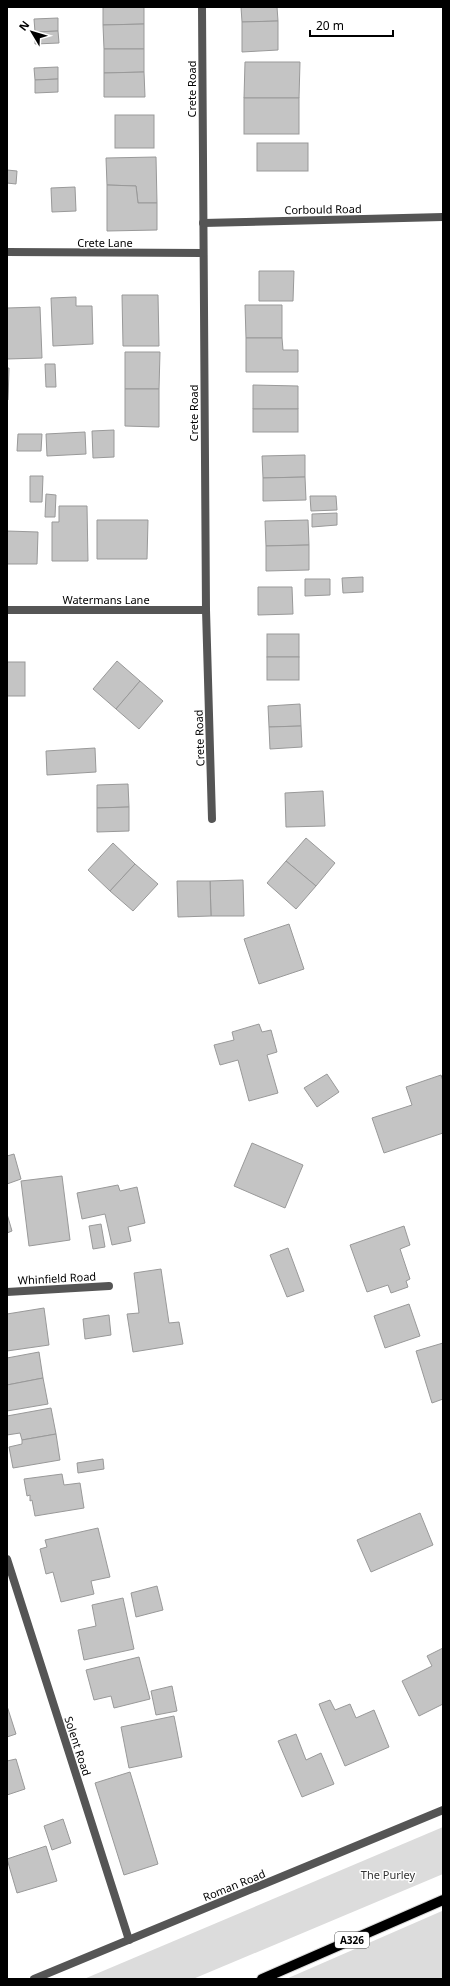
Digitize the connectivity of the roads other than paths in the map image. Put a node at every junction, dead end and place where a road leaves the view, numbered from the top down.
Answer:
1 (202, 7) edge
2 (443, 217) edge
3 (203, 223) junction
4 (7, 252) edge
5 (203, 253) junction
6 (7, 610) edge
7 (206, 610) junction
8 (212, 819) dead end
9 (109, 1286) dead end
10 (7, 1292) edge
11 (7, 1559) edge
12 (443, 1810) edge
13 (443, 1900) edge
14 (129, 1940) junction
15 (34, 1979) edge
16 (262, 1979) edge

1 - 3 street, Crete Road
2 - 3 street, Corbould Road
3 - 5 street, Crete Road
4 - 5 street, Crete Lane
5 - 7 street, Crete Road
6 - 7 street, Watermans Lane
7 - 8 street, Crete Road
9 - 10 street, Whinfield Road
11 - 14 street, Solent Road
12 - 14 street, Roman Road
13 - 16 main road, A326
14 - 15 street, Roman Road

